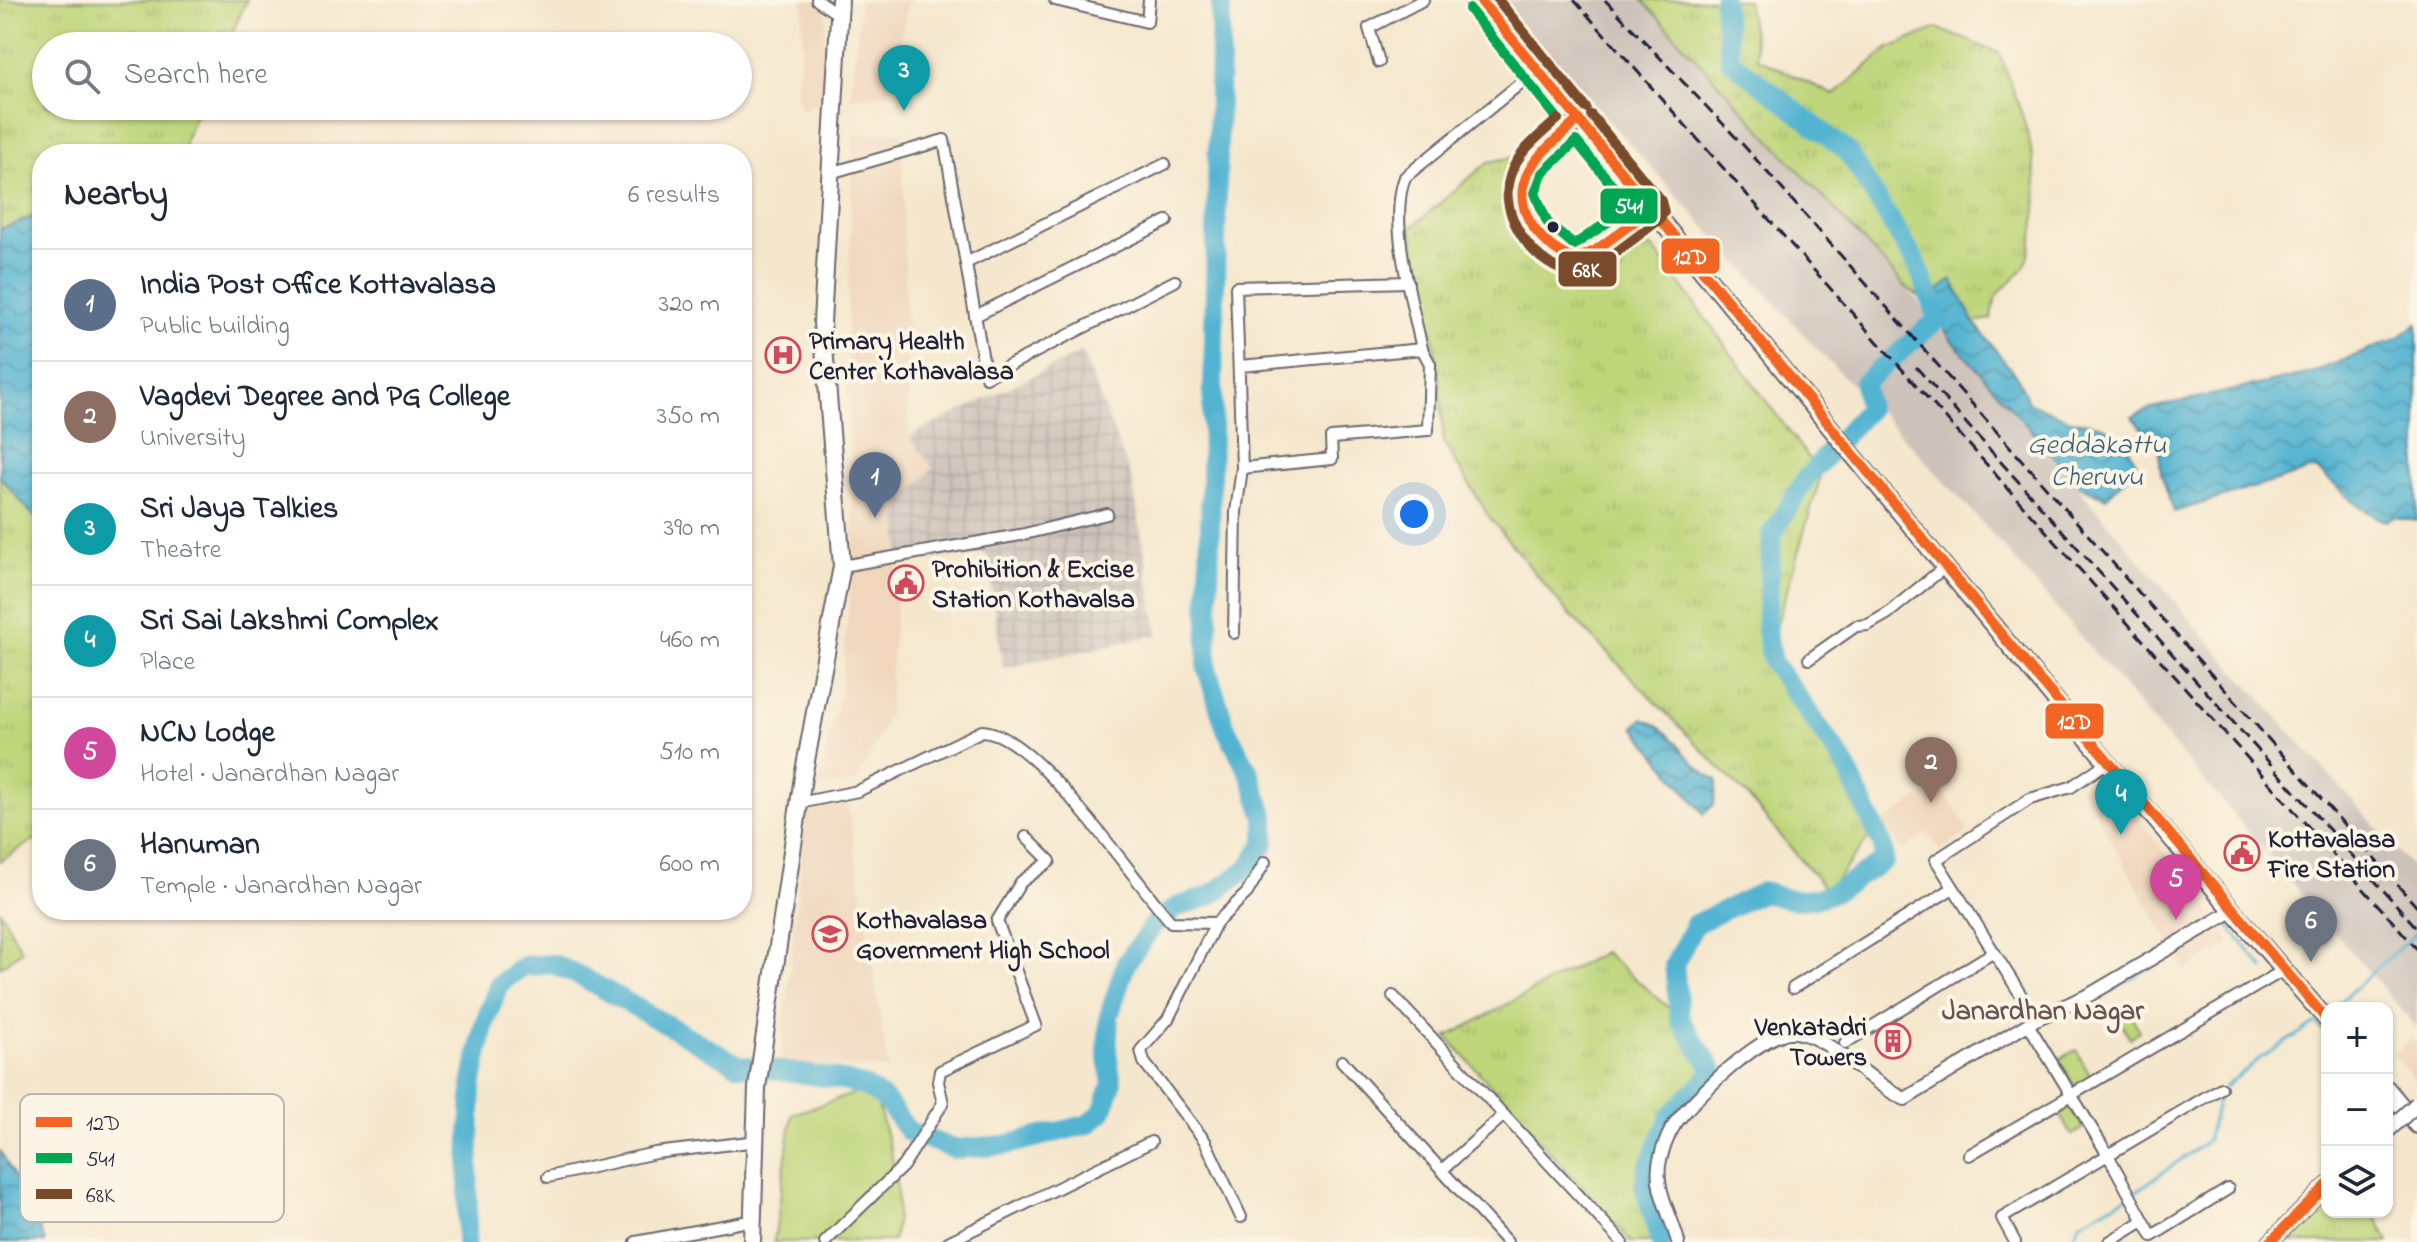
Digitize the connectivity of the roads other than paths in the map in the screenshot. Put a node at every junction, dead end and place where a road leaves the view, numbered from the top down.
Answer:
1 (817, 0) edge
2 (1055, 0) edge
3 (1149, 0) edge
4 (1423, 0) edge
5 (1480, 0) edge
6 (839, 7) edge
7 (1379, 62) dead end
8 (1537, 70) junction
9 (1165, 164) dead end
10 (830, 173) junction
11 (1167, 221) dead end
12 (966, 263) junction
13 (1175, 281) dead end
14 (1408, 282) junction
15 (975, 316) junction
16 (1422, 349) junction
17 (1240, 366) junction
18 (1242, 468) junction
19 (1107, 514) dead end
20 (842, 566) junction
21 (1946, 566) junction
22 (1234, 633) dead end
23 (1809, 659) dead end
24 (2105, 764) junction
25 (799, 803) junction
26 (1026, 837) dead end
27 (1265, 862) dead end
28 (1953, 888) junction
29 (2232, 911) junction
30 (1216, 923) junction
31 (1994, 952) junction
32 (2284, 970) junction
33 (1793, 988) dead end
34 (1393, 996) dead end
35 (2321, 1013) edge
36 (2032, 1022) junction
37 (1845, 1043) dead end
38 (1342, 1061) dead end
39 (2221, 1088) dead end
40 (2071, 1095) junction
41 (2393, 1095) edge
42 (2414, 1114) edge
43 (1504, 1115) junction
44 (2393, 1127) edge
45 (758, 1141) junction
46 (1151, 1142) dead end
47 (1969, 1155) dead end
48 (2108, 1155) junction
49 (1442, 1170) junction
50 (548, 1177) dead end
51 (2228, 1189) dead end
52 (2321, 1191) edge
53 (1241, 1217) dead end
54 (754, 1220) junction
55 (2143, 1221) junction
56 (636, 1242) edge
57 (752, 1242) edge
58 (825, 1242) edge
59 (948, 1242) edge
60 (1507, 1242) edge
61 (1622, 1242) edge
62 (1678, 1242) edge
63 (2015, 1242) edge
64 (2109, 1242) edge
65 (2270, 1242) edge

1 - 6 street
2 - 3 street
4 - 7 street
5 - 8 main road
6 - 10 main road
8 - 14 street
8 - 21 main road
9 - 12 street
10 - 12 street
10 - 20 main road
11 - 15 street
12 - 15 street
13 - 15 street
14 - 16 street
14 - 17 street
16 - 17 street
16 - 18 street
17 - 18 street
18 - 22 street
19 - 20 street
20 - 25 main road
21 - 23 street
21 - 24 main road
24 - 28 street
24 - 29 main road
25 - 30 street
25 - 45 main road
26 - 58 street
27 - 30 street
28 - 31 street
28 - 33 street
29 - 32 main road
29 - 36 street
30 - 53 street
31 - 36 street
31 - 37 street
32 - 35 main road
32 - 40 street
34 - 43 street
36 - 40 street
36 - 62 street
38 - 49 street
39 - 48 street
40 - 47 street
40 - 48 street
41 - 42 main road
42 - 44 main road, bridge
43 - 49 street
43 - 61 street
45 - 50 street
45 - 54 main road
46 - 59 street
48 - 55 street
48 - 63 street
49 - 60 street
51 - 55 street
52 - 65 main road
54 - 56 street
54 - 57 main road
55 - 64 street

